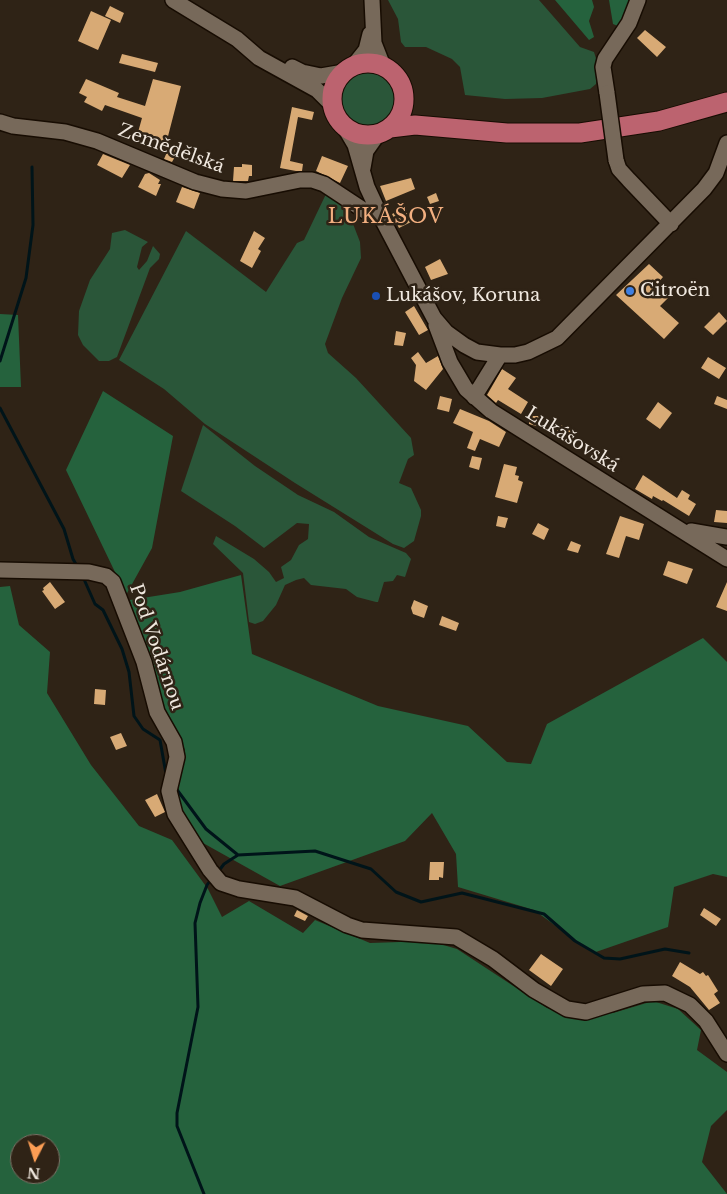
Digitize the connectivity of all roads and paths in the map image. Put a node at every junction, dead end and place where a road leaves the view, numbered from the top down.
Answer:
1 (173, 0) edge
2 (372, 0) edge
3 (638, 0) edge
4 (372, 22) junction
5 (237, 39) junction
6 (383, 66) junction
7 (349, 68) junction
8 (404, 98) junction
9 (727, 102) edge
10 (332, 105) junction
11 (0, 122) edge
12 (346, 128) junction
13 (470, 129) junction
14 (384, 131) junction
15 (727, 143) edge
16 (362, 172) junction
17 (380, 217) junction
18 (671, 224) junction
19 (434, 318) junction
20 (500, 355) junction
21 (474, 397) junction
22 (682, 530) junction
23 (727, 537) edge
24 (727, 559) edge
25 (0, 570) edge
26 (727, 1054) edge

1 - 5 street
2 - 4 street
3 - 18 street, bridge
4 - 6 street
4 - 7 street
5 - 7 street
5 - 10 street
6 - 7 main road
6 - 8 main road
7 - 10 main road
8 - 13 main road
8 - 14 main road
9 - 13 main road
10 - 12 main road
11 - 17 street, Zemědělská
12 - 14 main road
12 - 16 street
13 - 14 main road
14 - 16 street
15 - 18 street
16 - 17 street
17 - 19 street
18 - 20 street
19 - 20 street
19 - 21 street, Lukášovská
20 - 21 street
21 - 22 street, Lukášovská
22 - 23 street
22 - 24 street, Lukášovská
25 - 26 street, Pod Vodárnou

